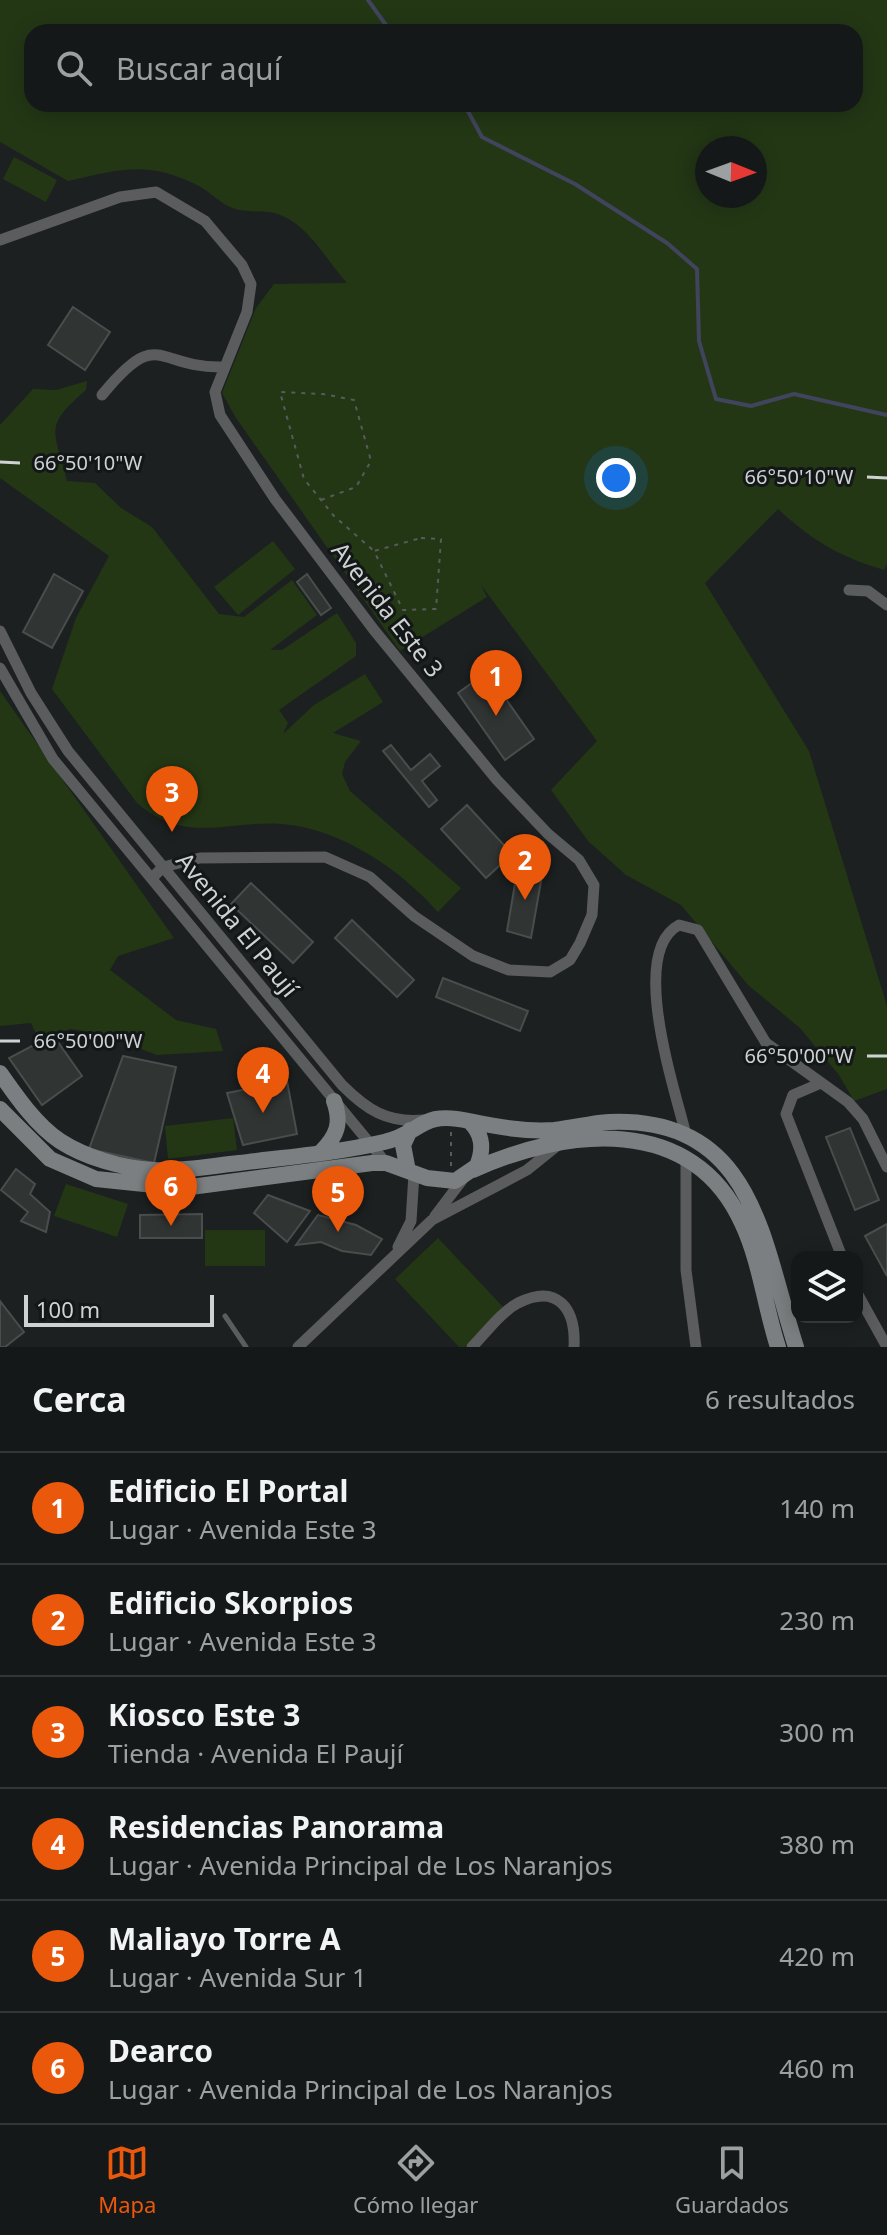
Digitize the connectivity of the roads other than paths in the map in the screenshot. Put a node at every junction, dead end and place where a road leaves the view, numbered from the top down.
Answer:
1 (0, 240) edge
2 (224, 367) junction
3 (102, 395) dead end
4 (849, 590) dead end
5 (887, 605) edge
6 (0, 631) edge
7 (0, 668) edge
8 (163, 867) junction
9 (152, 878) junction
10 (0, 1073) edge
11 (821, 1083) junction
12 (334, 1101) junction
13 (0, 1109) edge
14 (469, 1121) junction
15 (417, 1125) junction
16 (686, 1135) junction
17 (370, 1144) junction
18 (559, 1145) junction
19 (321, 1152) junction
20 (686, 1158) junction
21 (386, 1163) junction
22 (887, 1167) edge
23 (411, 1172) junction
24 (463, 1174) junction
25 (432, 1220) junction
26 (840, 1251) edge
27 (391, 1258) junction
28 (863, 1304) edge
29 (225, 1316) dead end
30 (246, 1347) edge
31 (298, 1347) edge
32 (472, 1347) edge
33 (574, 1347) edge
34 (696, 1347) edge
35 (778, 1347) edge
36 (796, 1347) edge
37 (887, 1347) edge

1 - 2 street, Avenida Este 3
2 - 3 street
2 - 8 street, Avenida Este 3
4 - 5 street
6 - 8 street, Avenida El Paují
7 - 9 street, Avenida El Paují
8 - 9 street
8 - 15 street, Avenida El Paují
9 - 12 street, Avenida El Paují
10 - 19 main road
11 - 16 street
11 - 22 street
11 - 26 street
12 - 17 street, Avenida El Paují
12 - 19 main road
13 - 21 main road
14 - 15 main road
14 - 16 main road
14 - 24 main road
15 - 17 main road
15 - 23 main road
16 - 36 main road
17 - 19 main road
17 - 21 street, Avenida El Paují
18 - 20 main road
18 - 24 main road
18 - 25 street
20 - 34 street
20 - 35 main road
21 - 23 main road
23 - 24 main road
23 - 27 street
24 - 25 street
25 - 27 street
27 - 31 street
28 - 37 street
29 - 30 lane
32 - 33 street

